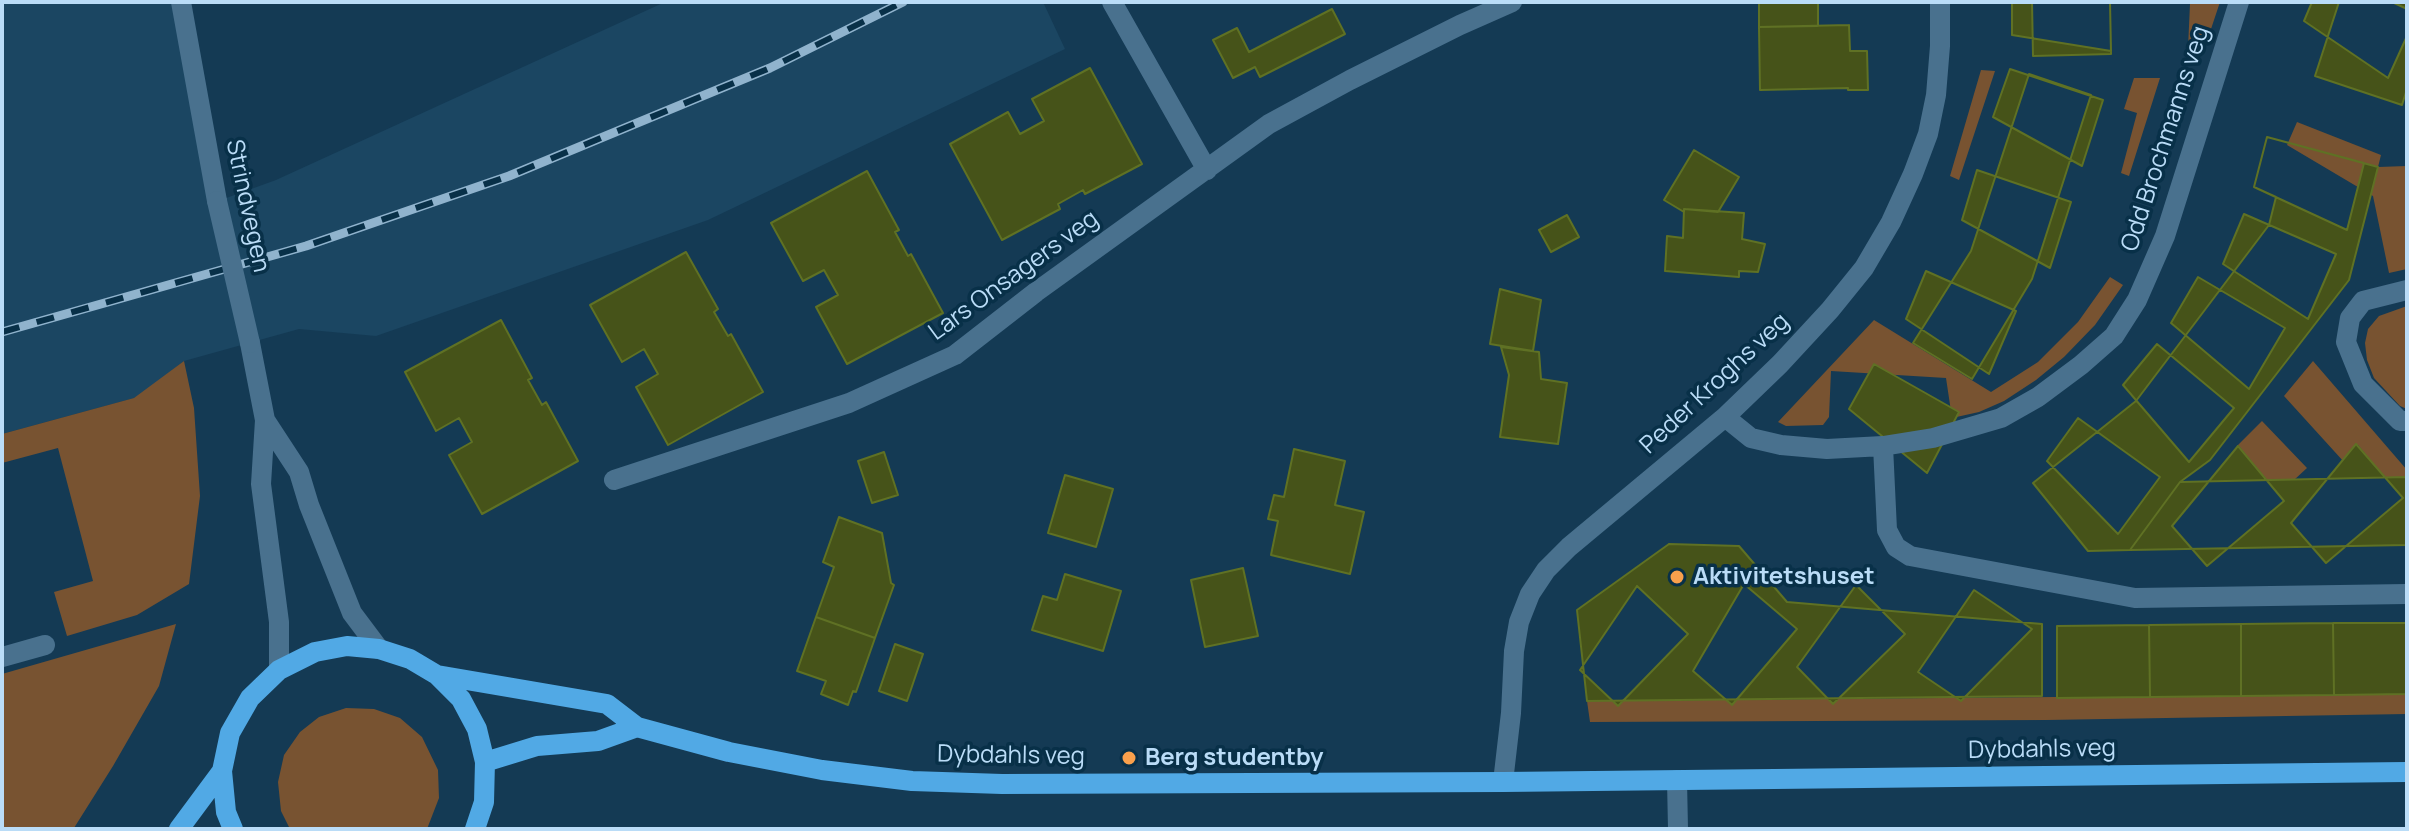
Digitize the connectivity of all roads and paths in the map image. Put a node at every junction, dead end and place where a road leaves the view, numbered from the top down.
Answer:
1 (181, 2) edge
2 (1112, 2) edge
3 (1512, 2) edge
4 (1940, 2) edge
5 (2239, 2) edge
6 (1207, 170) junction
7 (2407, 290) edge
8 (1725, 417) junction
9 (265, 420) junction
10 (2407, 421) edge
11 (1883, 446) junction
12 (614, 480) dead end
13 (2407, 594) edge
14 (45, 645) dead end
15 (379, 649) junction
16 (2, 657) edge
17 (279, 670) junction
18 (437, 675) junction
19 (637, 727) junction
20 (485, 762) junction
21 (222, 771) junction
22 (2407, 772) edge
23 (1677, 780) junction
24 (1503, 782) junction
25 (179, 829) edge
26 (233, 829) edge
27 (475, 829) edge
28 (1678, 829) edge

1 - 9 street, Strindvegen, bridge
2 - 6 street
3 - 6 street, Lars Onsagers veg
4 - 8 street, Peder Kroghs veg
5 - 11 street, Odd Brochmanns veg
6 - 12 street, Lars Onsagers veg
7 - 10 street
8 - 11 street, Odd Brochmanns veg
8 - 24 street, Peder Kroghs veg
9 - 15 street, Strindvegen
9 - 17 street, Strindvegen
11 - 13 street
14 - 16 street
15 - 17 main road
15 - 18 main road
17 - 21 main road
18 - 19 main road, Dybdahls veg
18 - 20 main road
19 - 20 main road
19 - 24 main road, Dybdahls veg
20 - 27 main road
21 - 25 main road
21 - 26 main road
22 - 23 main road, Dybdahls veg
23 - 24 main road, Dybdahls veg
23 - 28 street

